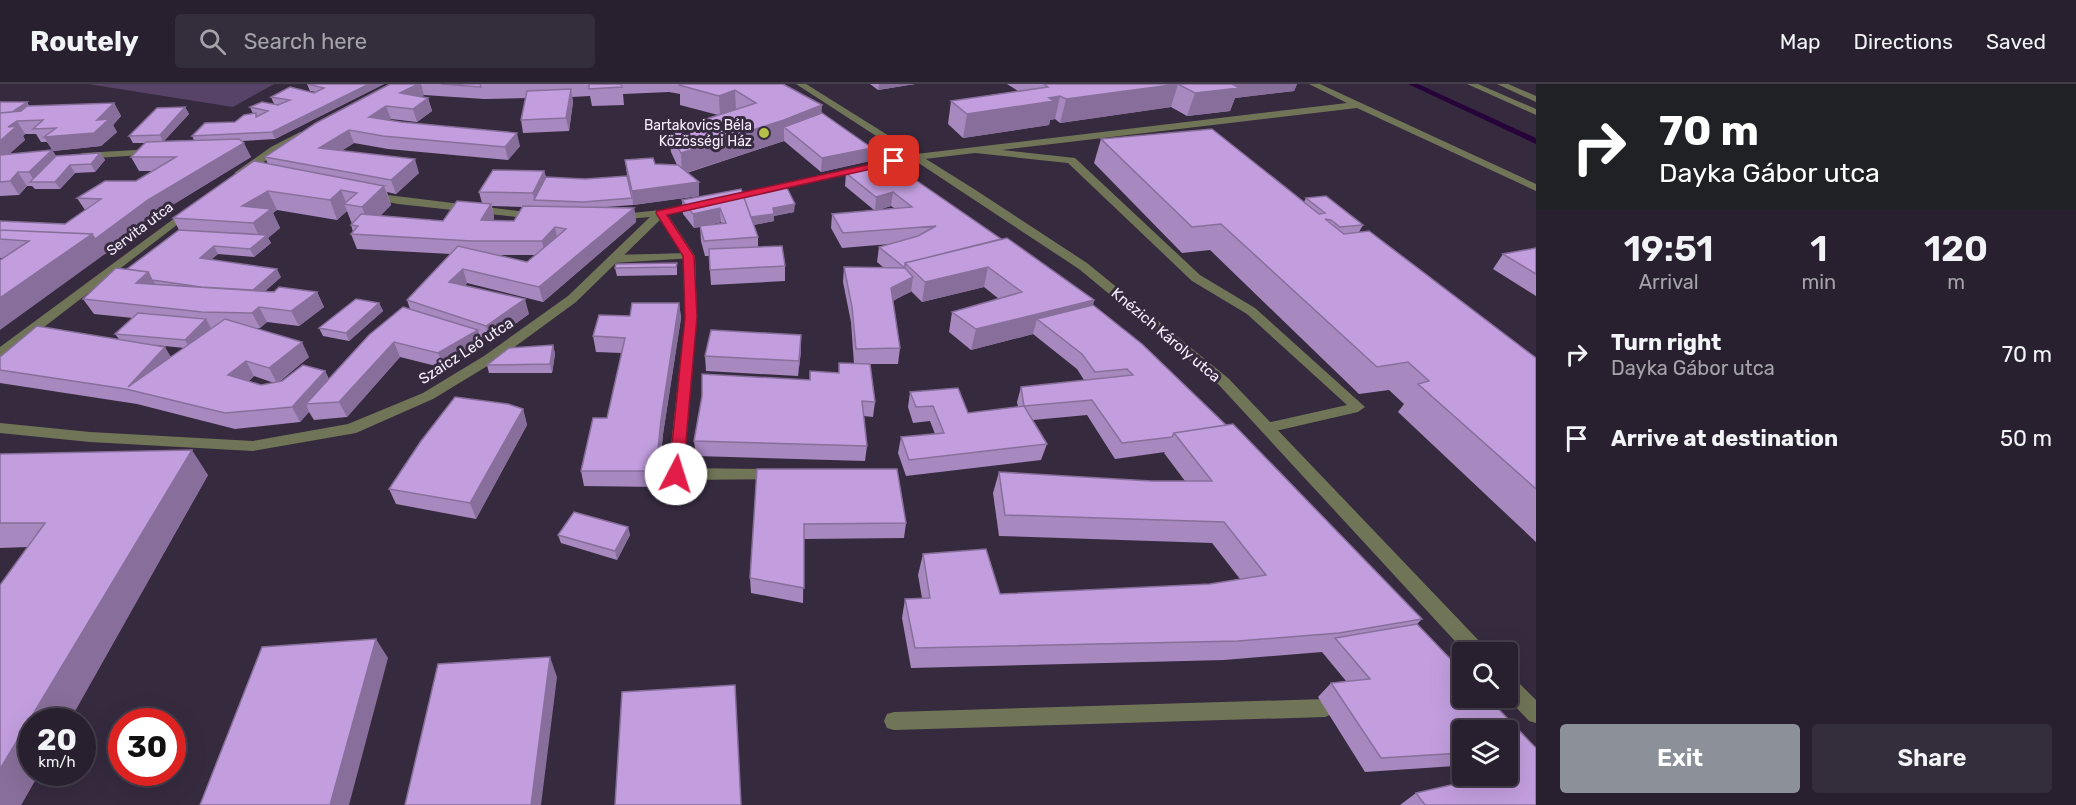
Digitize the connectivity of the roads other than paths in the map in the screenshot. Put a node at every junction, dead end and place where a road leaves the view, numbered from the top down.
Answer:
1 (800, 84) edge
2 (1313, 84) edge
3 (1472, 84) edge
4 (1502, 84) edge
5 (1536, 99) edge
6 (1357, 105) junction
7 (1536, 112) edge
8 (314, 128) edge
9 (274, 149) junction
10 (251, 150) dead end
11 (975, 150) junction
12 (171, 152) edge
13 (916, 157) junction
14 (68, 158) edge
15 (264, 175) edge
16 (1536, 188) edge
17 (364, 195) edge
18 (205, 199) edge
19 (661, 213) junction
20 (546, 216) edge
21 (604, 218) edge
22 (689, 256) junction
23 (613, 259) junction
24 (0, 354) edge
25 (0, 428) edge
26 (1267, 428) junction
27 (790, 475) edge
28 (1468, 642) edge
29 (1518, 695) edge
30 (1325, 708) dead end
31 (1536, 714) edge
32 (894, 721) dead end

1 - 13 street, Knézich Károly utca
2 - 6 street
3 - 7 street
4 - 5 street
6 - 11 street
6 - 16 street
8 - 9 street
9 - 10 street
9 - 15 street
11 - 13 street
11 - 26 street
12 - 14 street
13 - 19 street
13 - 26 street, Knézich Károly utca
17 - 20 street
18 - 24 street, Servita utca
19 - 21 street
19 - 22 street
19 - 23 street, Szaicz Leó utca
22 - 23 street
22 - 27 street
23 - 25 street, Szaicz Leó utca
26 - 28 street, Knézich Károly utca
29 - 31 street
30 - 32 street

